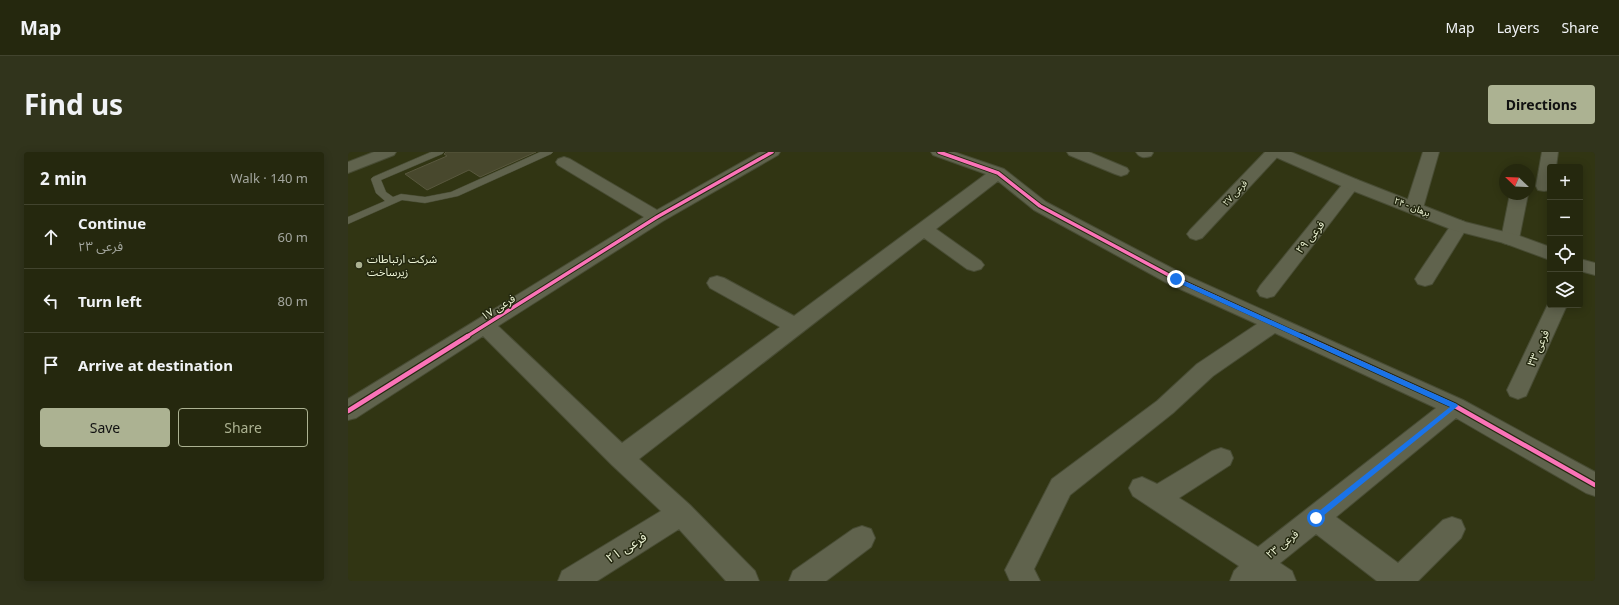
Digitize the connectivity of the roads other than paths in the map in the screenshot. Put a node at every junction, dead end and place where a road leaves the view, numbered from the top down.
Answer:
1 (388, 152) edge
2 (439, 152) edge
3 (548, 152) edge
4 (772, 152) edge
5 (939, 152) edge
6 (1074, 152) edge
7 (1274, 152) edge
8 (1430, 152) edge
9 (1550, 152) edge
10 (1286, 154) edge
11 (564, 162) dead end
12 (348, 168) edge
13 (1121, 171) dead end
14 (998, 174) junction
15 (1352, 184) junction
16 (1544, 186) dead end
17 (1519, 200) edge
18 (392, 201) junction
19 (1414, 208) junction
20 (657, 217) junction
21 (348, 221) edge
22 (1459, 226) junction
23 (925, 230) junction
24 (1196, 234) dead end
25 (1510, 239) junction
26 (1547, 253) edge
27 (974, 265) dead end
28 (1583, 266) edge
29 (1595, 269) edge
30 (1425, 279) dead end
31 (717, 283) dead end
32 (1267, 291) dead end
33 (1556, 308) edge
34 (1273, 324) junction
35 (485, 326) junction
36 (795, 326) junction
37 (1518, 390) dead end
38 (1455, 406) junction
39 (348, 411) edge
40 (621, 458) junction
41 (1221, 458) dead end
42 (1595, 486) edge
43 (680, 513) junction
44 (1316, 518) junction
45 (1452, 529) dead end
46 (862, 538) dead end
47 (1252, 572) edge
48 (572, 581) edge
49 (745, 581) edge
50 (803, 581) edge
51 (1026, 581) edge
52 (1282, 581) edge
53 (1399, 581) edge

1 - 12 street
2 - 18 lane
3 - 18 lane
4 - 20 street, فرعی ۱۷
5 - 14 street
6 - 13 street
7 - 24 street, فرعی ۲۷
8 - 19 street
9 - 16 street
10 - 15 street, ۲۴ - برهان
11 - 20 street
14 - 23 street
14 - 34 street
15 - 19 street, ۲۴ - برهان
15 - 32 street, فرعی ۲۹
17 - 25 street
18 - 21 lane
19 - 22 street, ۲۴ - برهان
20 - 35 street, فرعی ۱۷
22 - 25 street, ۲۴ - برهان
22 - 30 street
23 - 27 street
23 - 36 street
25 - 26 street, ۲۴ - برهان
28 - 29 street
31 - 36 street
33 - 37 street, فرعی ۳۳
34 - 38 street
34 - 51 street
35 - 39 street, فرعی ۱۷
35 - 40 street
36 - 40 street
38 - 42 street
38 - 44 street, فرعی ۲۳
40 - 43 street
41 - 47 street
43 - 48 street, فرعی ۲۱
43 - 49 street
44 - 47 street, فرعی ۲۳
44 - 53 street
45 - 53 street
46 - 50 street
47 - 52 street

